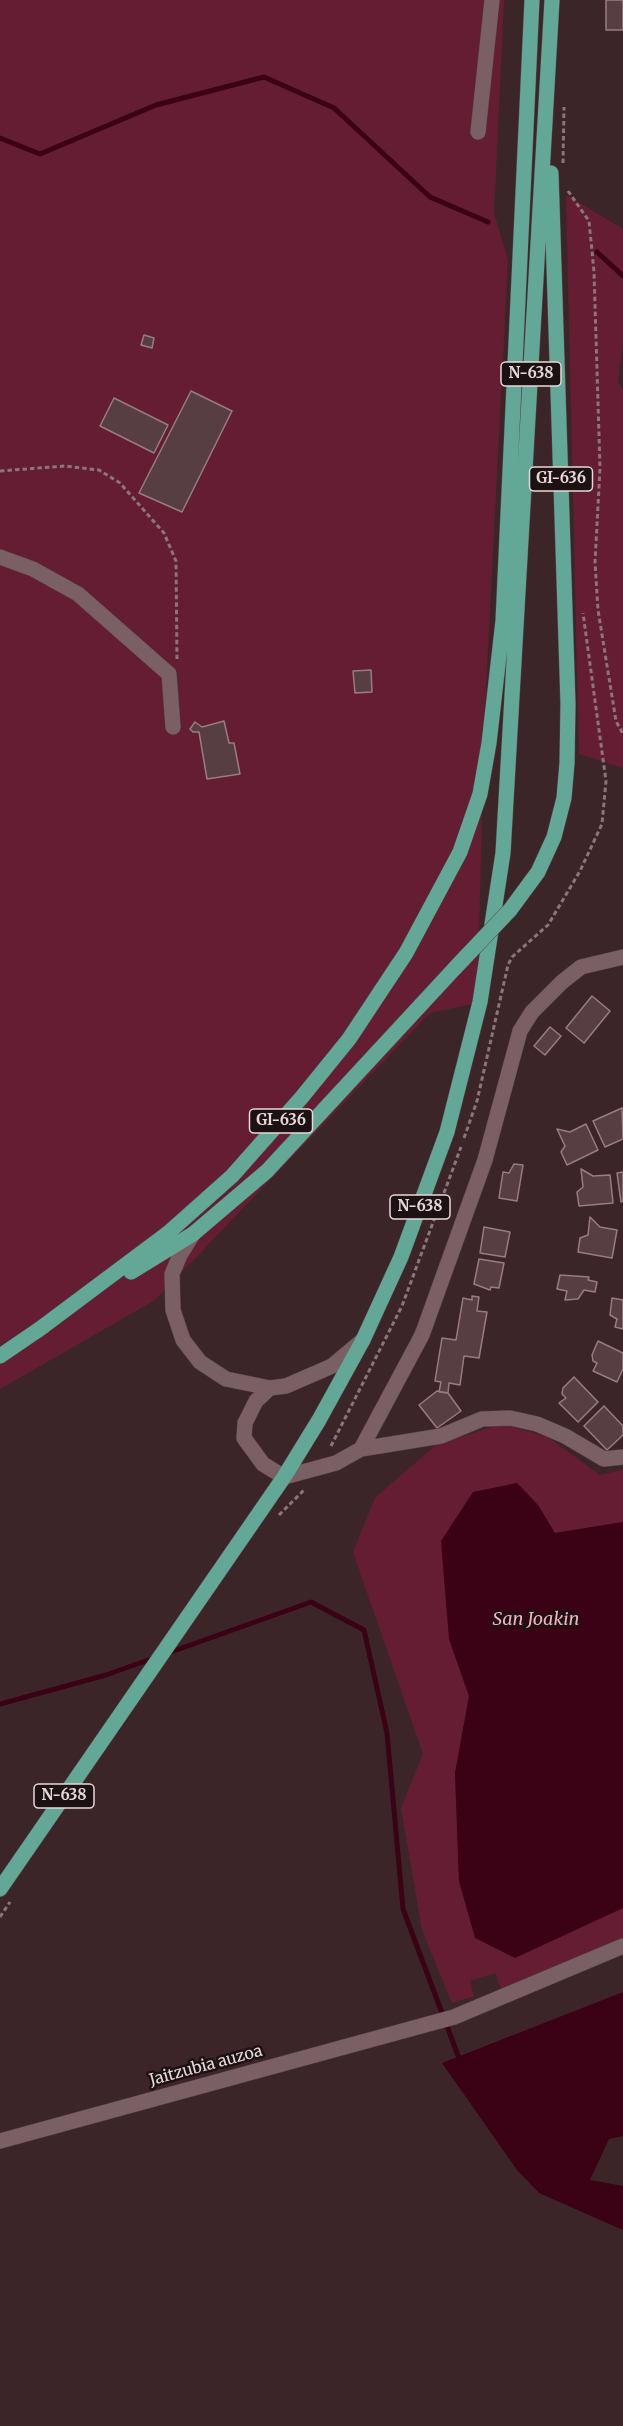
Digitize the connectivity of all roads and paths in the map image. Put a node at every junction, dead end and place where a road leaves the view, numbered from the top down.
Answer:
1 (492, 0) edge
2 (532, 0) edge
3 (552, 0) edge
4 (550, 35) junction
5 (478, 132) dead end
6 (563, 185) dead end
7 (0, 471) edge
8 (0, 557) edge
9 (503, 621) junction
10 (169, 674) junction
11 (511, 713) junction
12 (173, 727) dead end
13 (623, 734) edge
14 (623, 957) edge
15 (193, 1234) junction
16 (36, 1331) junction
17 (363, 1340) junction
18 (0, 1356) edge
19 (270, 1388) junction
20 (361, 1449) junction
21 (623, 1457) edge
22 (284, 1477) junction
23 (0, 1889) edge
24 (623, 1946) edge
25 (0, 2141) edge

1 - 5 street
2 - 9 main road, GI-636
3 - 4 main road, GI-636
4 - 11 main road, N-638
4 - 15 main road, GI-636, bridge
6 - 13 path
7 - 10 path
8 - 10 street
9 - 11 main road, N-638
9 - 16 main road, GI-636
10 - 12 street
11 - 17 main road, N-638
14 - 20 street
15 - 16 main road, GI-636
15 - 19 street
16 - 18 main road, GI-636
17 - 19 street
17 - 22 main road, N-638
19 - 22 street
20 - 21 street
20 - 22 street
22 - 23 main road, N-638
24 - 25 street, Jaitzubia auzoa

